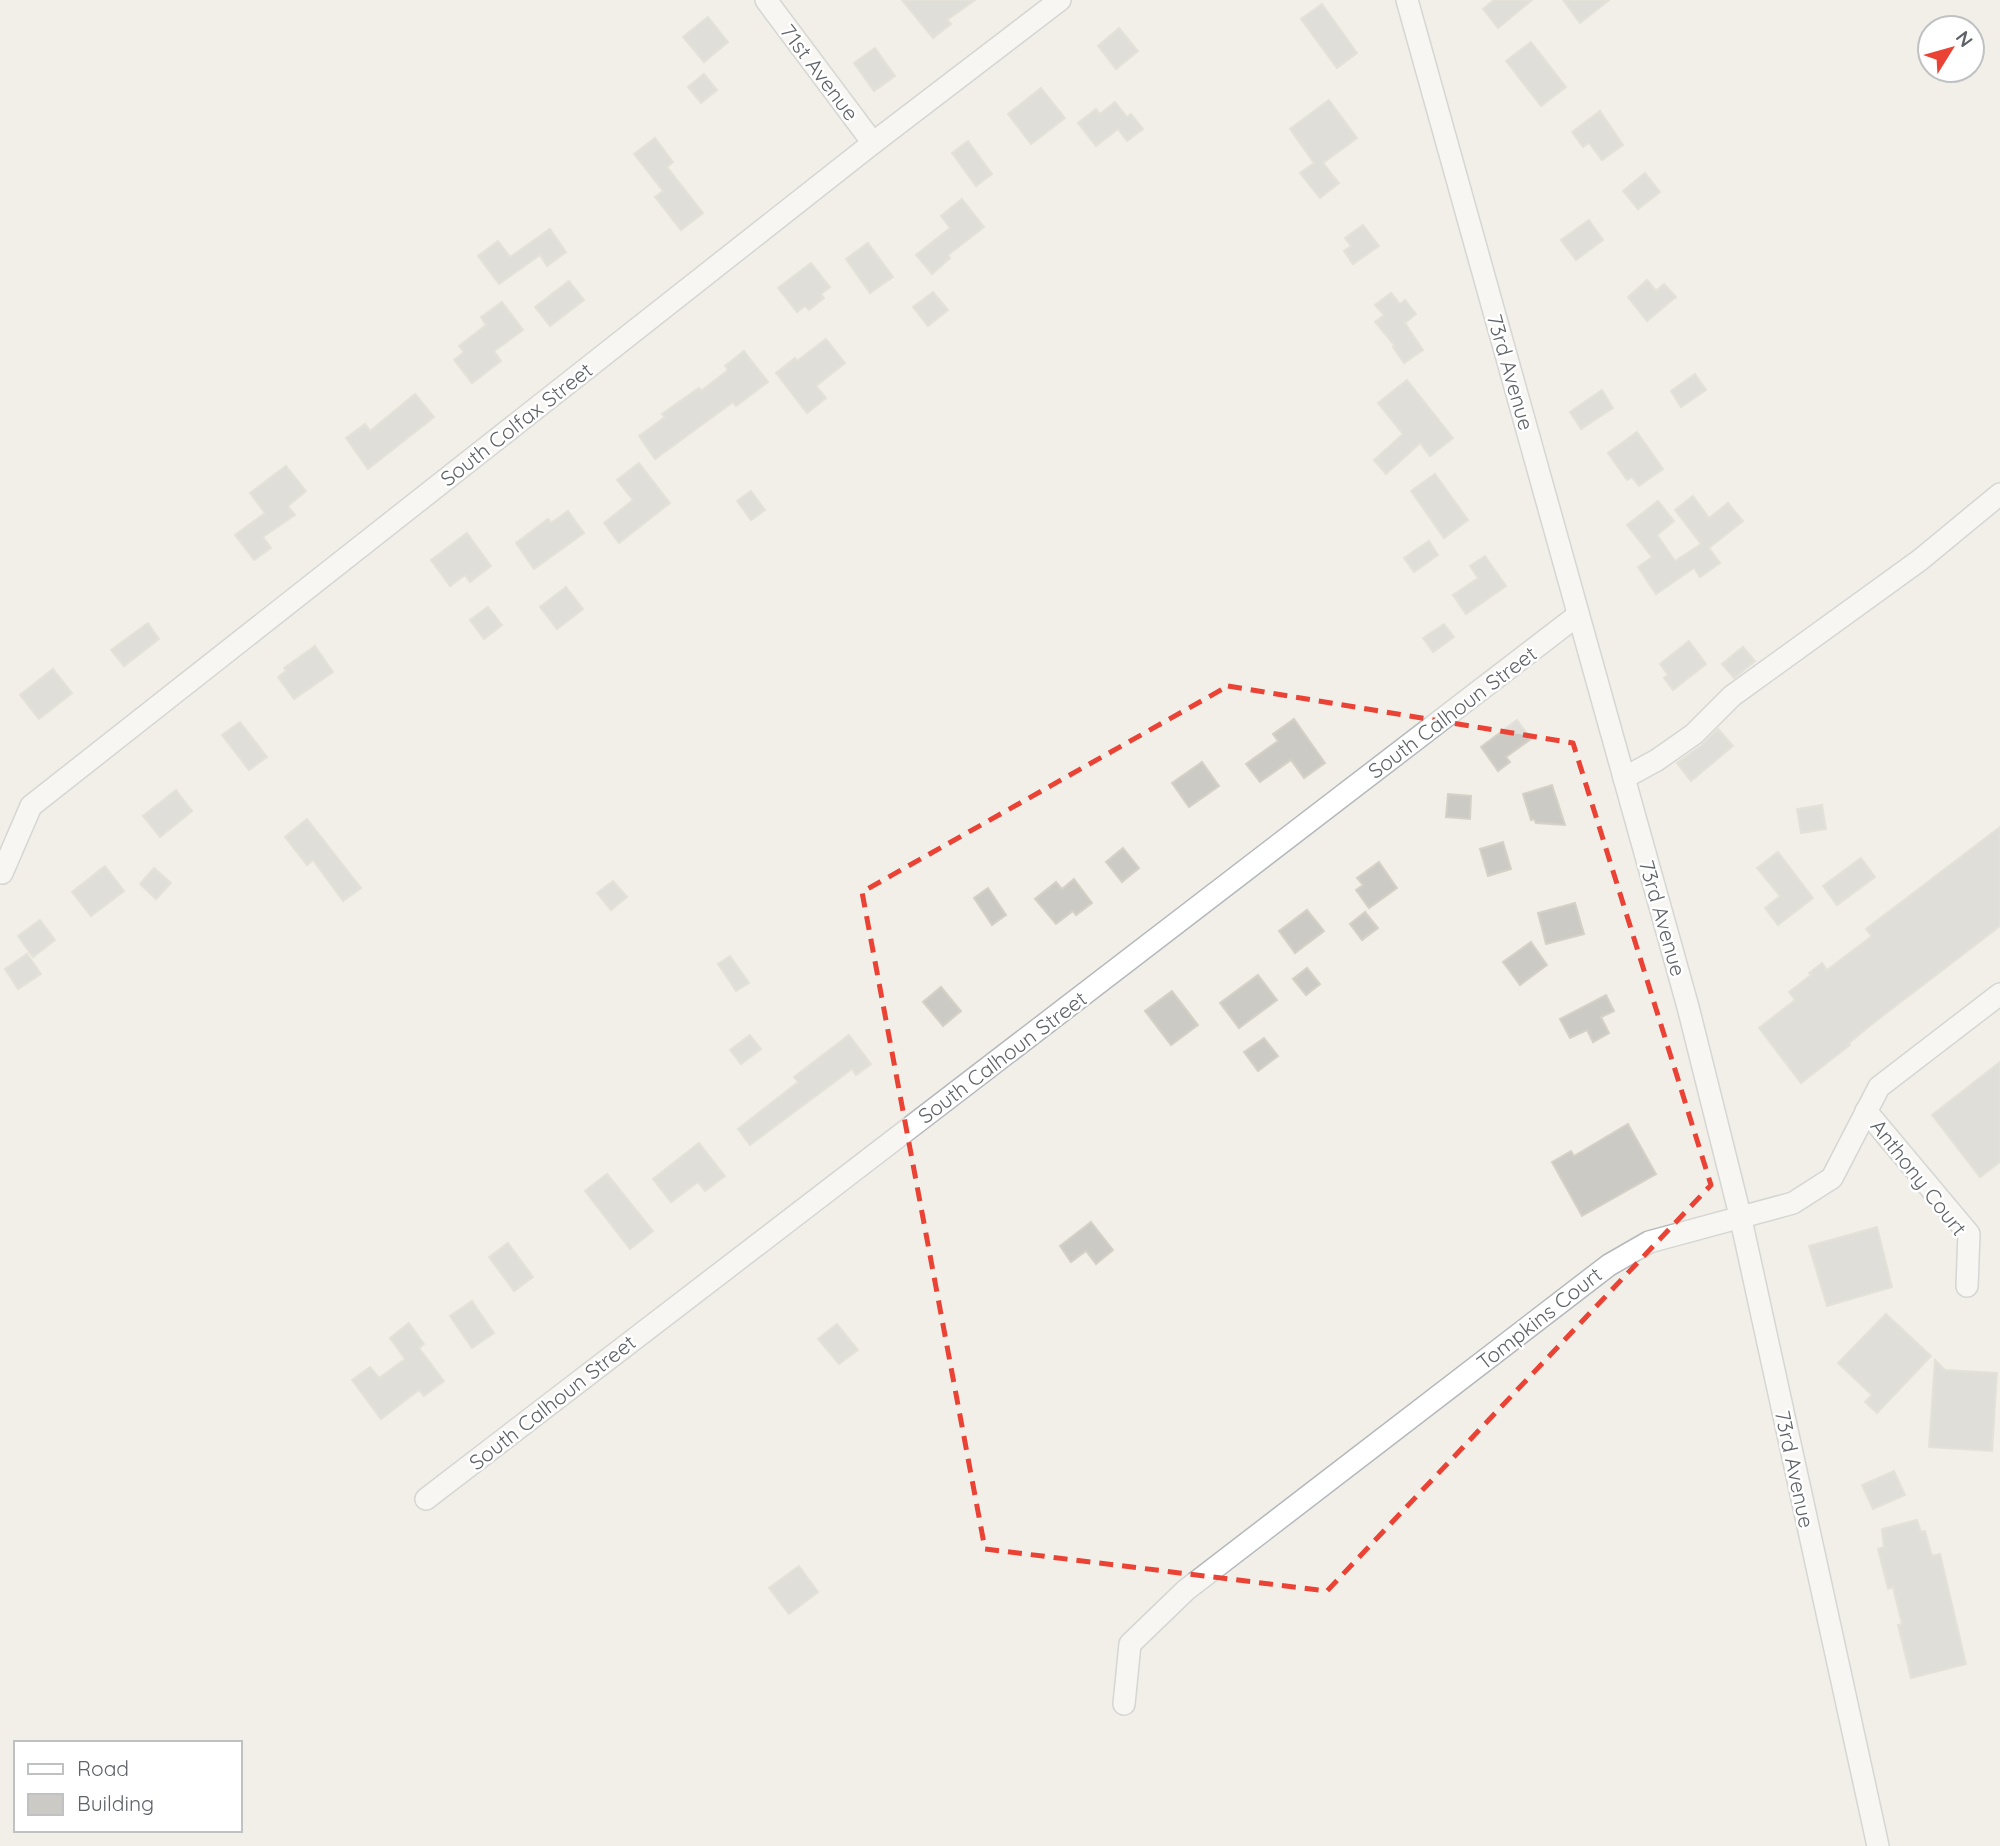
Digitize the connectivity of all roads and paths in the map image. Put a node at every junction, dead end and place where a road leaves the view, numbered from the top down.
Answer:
1 (766, 0) edge
2 (1060, 0) edge
3 (1407, 0) edge
4 (873, 143) junction
5 (2000, 494) edge
6 (1578, 615) junction
7 (1624, 778) junction
8 (2, 873) dead end
9 (2000, 994) edge
10 (1866, 1111) junction
11 (1740, 1215) junction
12 (1967, 1286) dead end
13 (426, 1499) dead end
14 (1124, 1704) dead end
15 (1878, 1846) edge

1 - 4 street, 71st Avenue
2 - 4 street, South Colfax Street
3 - 6 street, 73rd Avenue
4 - 8 street, South Colfax Street
5 - 7 street
6 - 7 street, 73rd Avenue
6 - 13 street, South Calhoun Street
7 - 11 street, 73rd Avenue
9 - 10 street, Tompkins Court
10 - 11 street, Tompkins Court
10 - 12 street, Anthony Court
11 - 14 street, Tompkins Court
11 - 15 street, 73rd Avenue

